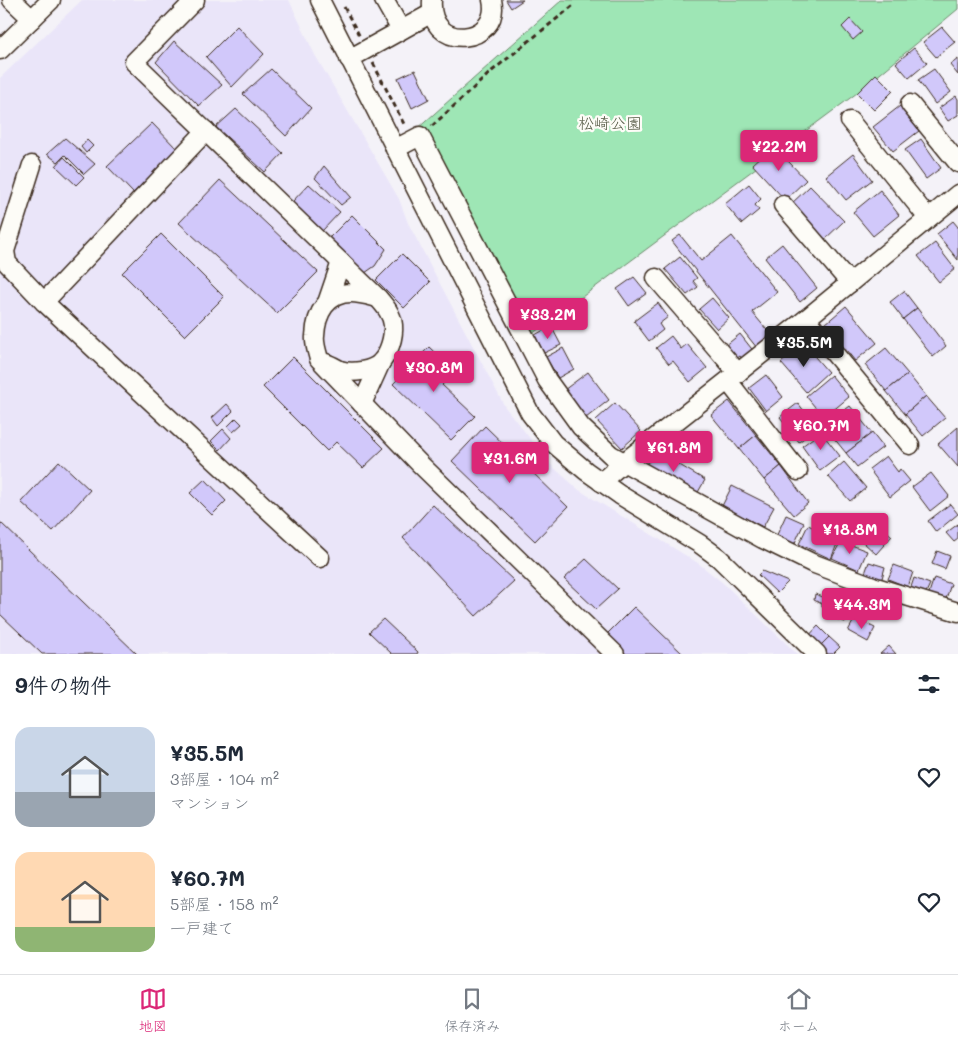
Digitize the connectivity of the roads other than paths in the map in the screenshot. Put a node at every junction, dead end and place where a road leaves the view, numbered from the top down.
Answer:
1 (12, 0) edge
2 (51, 0) edge
3 (195, 0) edge
4 (320, 0) edge
5 (384, 0) edge
6 (492, 0) edge
7 (432, 7) edge
8 (32, 19) junction
9 (401, 30) junction
10 (0, 50) edge
11 (349, 58) junction
12 (910, 104) dead end
13 (850, 121) dead end
14 (206, 131) junction
15 (395, 149) junction
16 (958, 163) edge
17 (32, 165) dead end
18 (958, 194) edge
19 (783, 205) dead end
20 (928, 218) junction
21 (340, 262) junction
22 (656, 278) dead end
23 (850, 283) junction
24 (378, 298) junction
25 (328, 300) junction
26 (44, 302) junction
27 (806, 320) junction
28 (319, 359) junction
29 (381, 362) junction
30 (733, 377) junction
31 (362, 404) junction
32 (910, 445) dead end
33 (623, 463) junction
34 (798, 471) dead end
35 (602, 482) junction
36 (320, 558) dead end
37 (958, 612) edge
38 (615, 654) edge
39 (817, 654) edge

1 - 8 street
2 - 8 street
3 - 14 street
4 - 11 street
5 - 9 street
6 - 7 street
7 - 9 street
8 - 10 street
9 - 11 street
11 - 15 street
12 - 16 street
13 - 20 street
14 - 21 street
14 - 26 street
15 - 33 street
15 - 35 street
17 - 26 street
18 - 20 street
19 - 23 street
20 - 23 street
21 - 24 street
21 - 25 street
22 - 30 street
23 - 27 street
24 - 25 street
24 - 29 street
25 - 28 street
26 - 36 street
27 - 30 street
27 - 32 street
28 - 29 street
28 - 31 street
29 - 31 street
30 - 33 street
30 - 34 street
31 - 38 street
33 - 35 street
33 - 37 street
35 - 39 street

